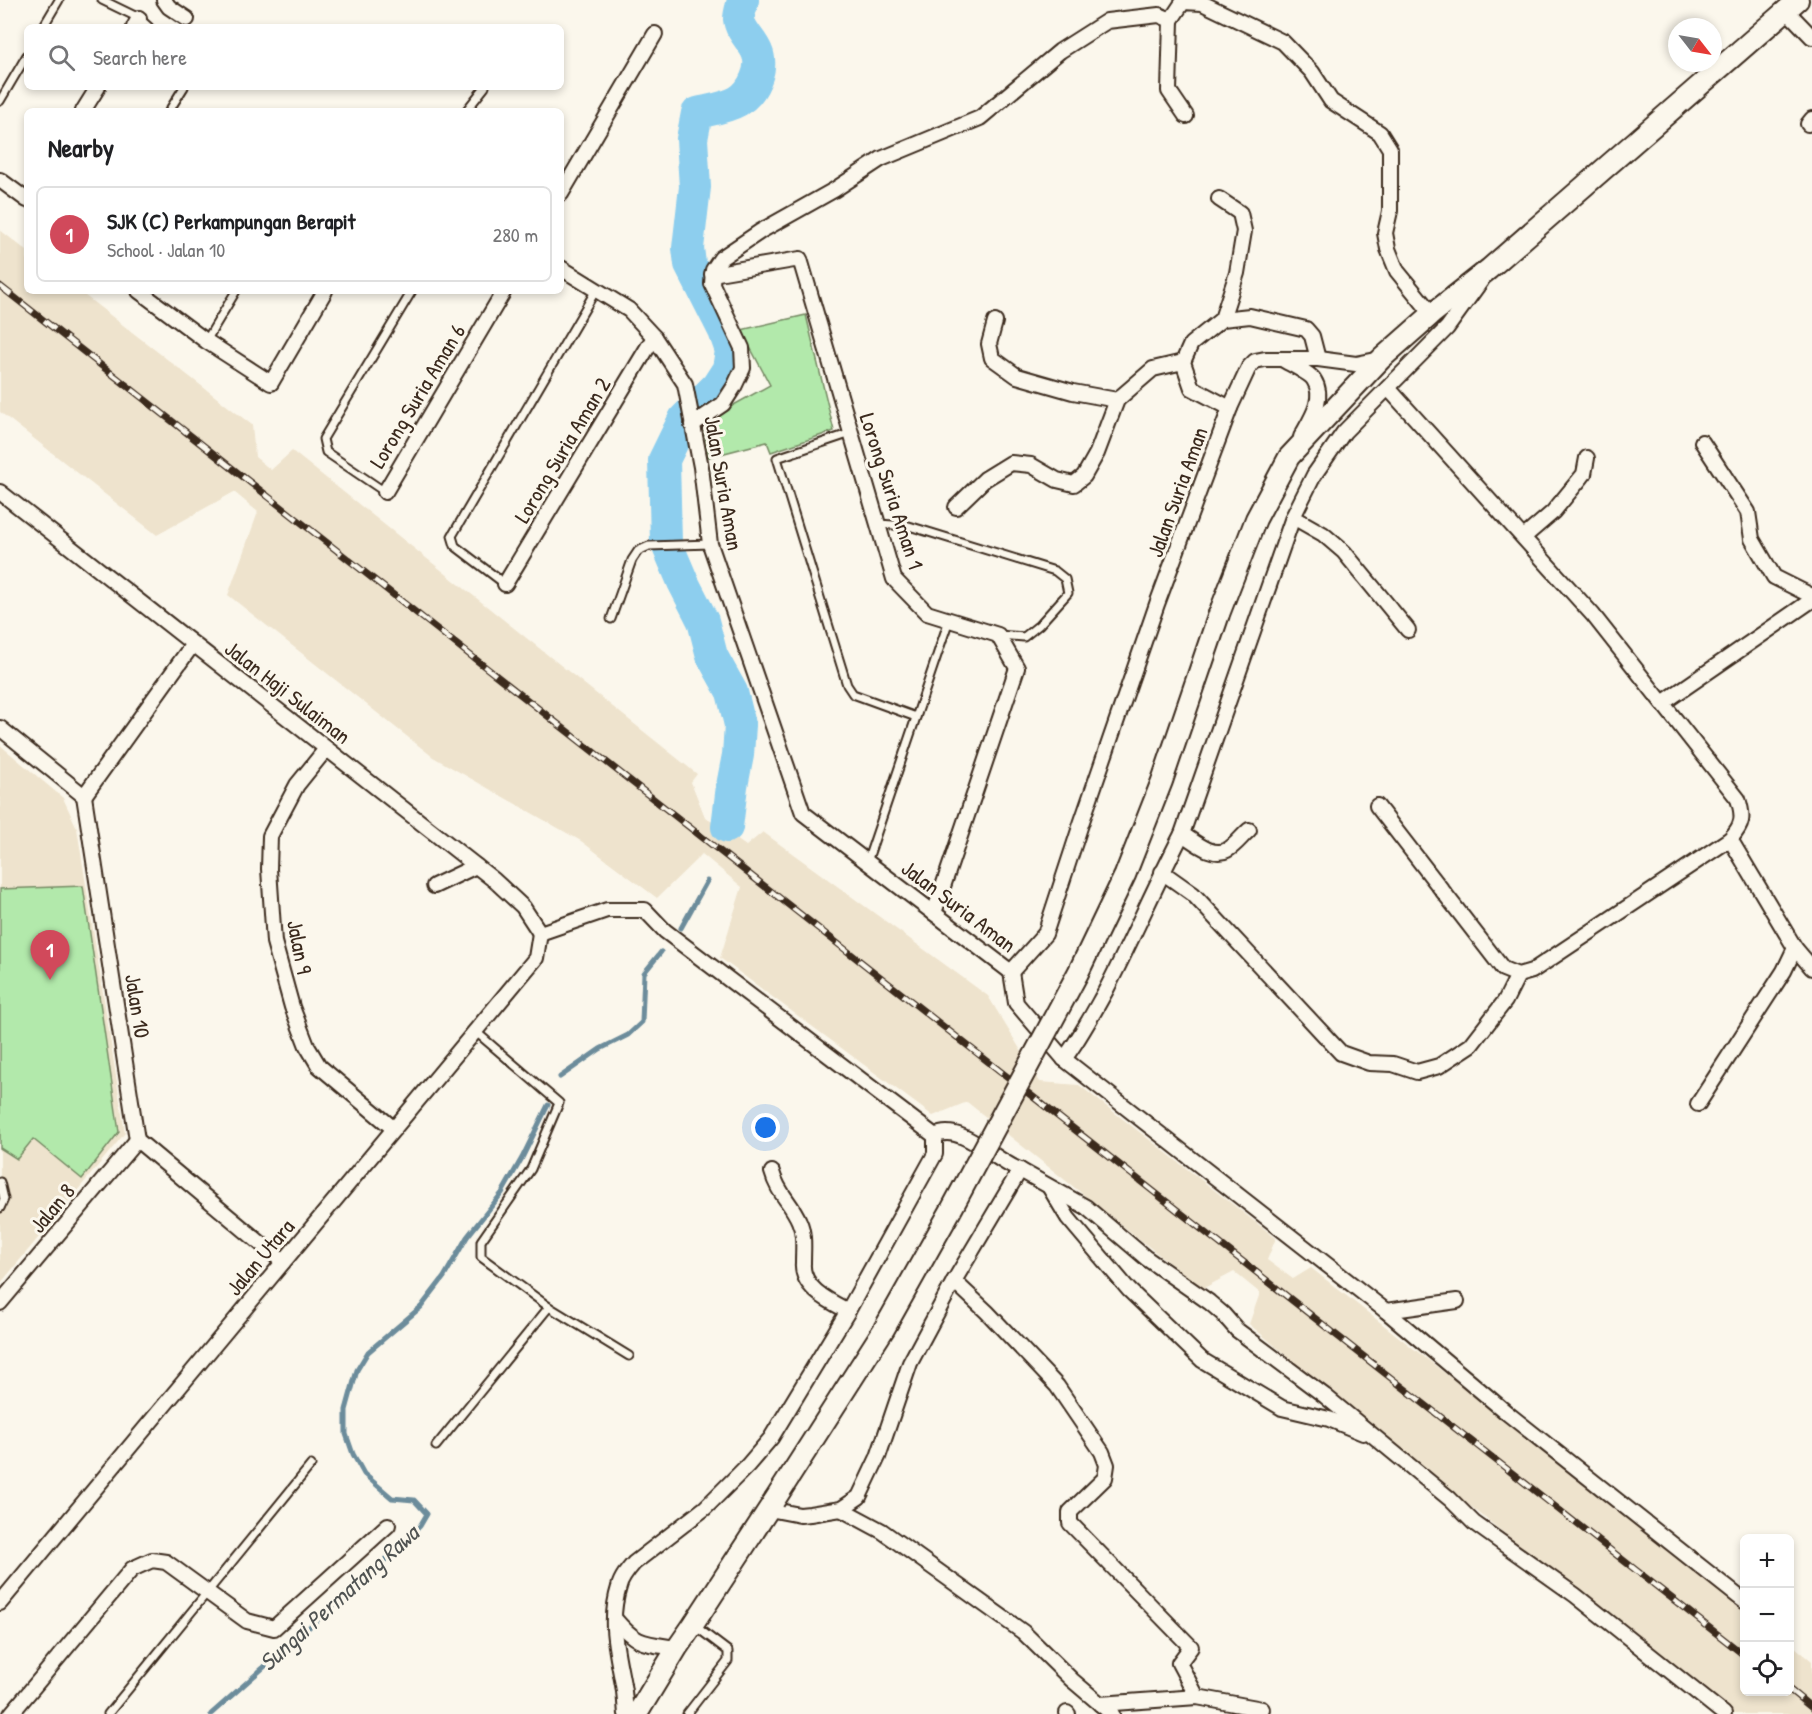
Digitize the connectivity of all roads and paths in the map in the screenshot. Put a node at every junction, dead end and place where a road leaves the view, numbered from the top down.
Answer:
1 (59, 0) edge
2 (102, 0) edge
3 (164, 0) edge
4 (1184, 1) edge
5 (1792, 5) edge
6 (187, 19) dead end
7 (1171, 20) junction
8 (46, 24) edge
9 (140, 24) edge
10 (655, 34) dead end
11 (1812, 37) edge
12 (24, 60) edge
13 (96, 90) edge
14 (182, 90) edge
15 (483, 90) edge
16 (0, 101) edge
17 (85, 108) edge
18 (171, 108) edge
19 (468, 108) edge
20 (1186, 116) dead end
21 (0, 180) edge
22 (564, 189) edge
23 (24, 198) edge
24 (1219, 199) dead end
25 (1489, 269) junction
26 (564, 270) edge
27 (712, 274) junction
28 (596, 290) junction
29 (146, 294) edge
30 (234, 294) edge
31 (323, 294) edge
32 (410, 294) edge
33 (502, 294) edge
34 (1432, 314) junction
35 (1222, 319) junction
36 (995, 322) dead end
37 (654, 337) junction
38 (206, 341) junction
39 (1381, 358) junction
40 (1282, 359) junction
41 (1318, 359) junction
42 (1184, 362) junction
43 (1388, 388) junction
44 (1117, 400) junction
45 (1230, 408) junction
46 (692, 425) junction
47 (851, 433) junction
48 (1702, 441) dead end
49 (1289, 457) junction
50 (1587, 458) dead end
51 (0, 492) edge
52 (385, 492) joint
53 (956, 507) dead end
54 (1293, 517) junction
55 (878, 524) junction
56 (1524, 537) junction
57 (710, 544) junction
58 (505, 585) joint
59 (1812, 596) edge
60 (1812, 600) edge
61 (611, 619) dead end
62 (949, 620) junction
63 (1408, 630) dead end
64 (998, 634) junction
65 (193, 644) junction
66 (1664, 702) junction
67 (916, 717) junction
68 (0, 728) edge
69 (326, 749) junction
70 (84, 796) junction
71 (1377, 806) dead end
72 (1249, 830) dead end
73 (1182, 834) junction
74 (1730, 839) junction
75 (867, 862) junction
76 (476, 866) junction
77 (1162, 872) junction
78 (434, 886) dead end
79 (933, 913) junction
80 (540, 933) junction
81 (1795, 948) junction
82 (1812, 968) edge
83 (1011, 972) junction
84 (1518, 975) junction
85 (475, 1031) junction
86 (1064, 1059) junction
87 (1698, 1104) dead end
88 (394, 1129) junction
89 (935, 1136) junction
90 (137, 1140) junction
91 (1020, 1170) junction
92 (772, 1172) dead end
93 (0, 1182) edge
94 (1050, 1188) junction
95 (0, 1208) edge
96 (283, 1262) junction
97 (954, 1281) junction
98 (1457, 1301) dead end
99 (0, 1303) edge
100 (549, 1307) junction
101 (848, 1311) junction
102 (1386, 1311) junction
103 (629, 1356) dead end
104 (1374, 1438) junction
105 (436, 1446) dead end
106 (311, 1466) dead end
107 (772, 1505) junction
108 (842, 1509) junction
109 (388, 1525) dead end
110 (208, 1593) junction
111 (1740, 1598) edge
112 (0, 1603) edge
113 (614, 1618) junction
114 (693, 1625) junction
115 (677, 1648) junction
116 (1197, 1697) junction
117 (1100, 1704) junction
118 (1262, 1709) dead end
119 (10, 1714) edge
120 (108, 1714) edge
121 (626, 1714) edge
122 (637, 1714) edge
123 (687, 1714) edge
124 (1112, 1714) edge
125 (1724, 1714) edge

1 - 8 lane
2 - 9 lane
3 - 6 street
4 - 7 street
4 - 34 street
5 - 11 street
5 - 25 street
7 - 20 street
7 - 27 street
10 - 22 street
12 - 16 lane
13 - 17 street
14 - 18 lane
15 - 19 lane
21 - 23 street
24 - 35 street
25 - 34 street
25 - 43 street
26 - 28 street, Jalan Suria Aman
27 - 46 street
27 - 47 street, Lorong Suria Aman 1
28 - 37 street, Jalan Suria Aman
28 - 58 lane
29 - 38 street
30 - 38 lane
31 - 38 street
32 - 52 lane
33 - 52 street, Lorong Suria Aman 6
34 - 39 street
35 - 41 street
35 - 42 street
36 - 44 street
37 - 46 street, Jalan Suria Aman
37 - 58 street, Lorong Suria Aman 2
39 - 41 street, Jalan Suria Aman
39 - 49 street
40 - 41 street, Jalan Suria Aman
40 - 45 street, Jalan Suria Aman
40 - 49 street
42 - 44 street
42 - 45 street
43 - 54 street
43 - 56 street
44 - 53 street
45 - 83 street, Jalan Suria Aman
46 - 57 street, Jalan Suria Aman
47 - 55 street, Lorong Suria Aman 1
47 - 67 lane
48 - 59 street
49 - 107 street, bridge
50 - 56 street
51 - 65 street, Jalan Haji Sulaiman
54 - 63 street
54 - 73 street
55 - 62 street, Lorong Suria Aman 1
55 - 64 lane
56 - 66 street
57 - 61 lane
57 - 75 street, Jalan Suria Aman
60 - 66 street
62 - 64 street, Lorong Suria Aman 1
62 - 67 lane
64 - 79 street
65 - 69 street, Jalan Haji Sulaiman
65 - 70 street
66 - 74 street
67 - 75 lane
68 - 70 street
69 - 76 street, Jalan Haji Sulaiman
69 - 88 street, Jalan 9
70 - 90 street, Jalan 10
71 - 84 street
72 - 73 street
73 - 77 street
74 - 81 street
74 - 84 street
75 - 79 street, Jalan Suria Aman
76 - 78 street
76 - 80 street, Jalan Haji Sulaiman
77 - 84 street
77 - 86 street
79 - 83 street, Jalan Suria Aman
80 - 85 street, Jalan Utara
80 - 89 street
81 - 82 street
81 - 87 street
83 - 86 street
85 - 88 street, Jalan Utara
85 - 100 lane
86 - 102 street
88 - 96 street, Jalan Utara
89 - 91 street
89 - 101 street
90 - 96 street
90 - 99 street, Jalan 8
91 - 94 street
91 - 97 street
92 - 101 street
93 - 95 lane
94 - 104 street
94 - 104 street
96 - 112 street, Jalan Utara
97 - 108 street
97 - 116 street
98 - 102 street
100 - 103 lane
100 - 105 lane
101 - 113 street
102 - 111 street
104 - 125 street
106 - 110 lane
107 - 108 street
107 - 114 street
108 - 117 street
109 - 110 street
110 - 119 street
110 - 120 lane
113 - 115 street
113 - 121 street
114 - 115 street
114 - 123 lane
115 - 122 street
116 - 117 street
116 - 118 street
117 - 124 street

